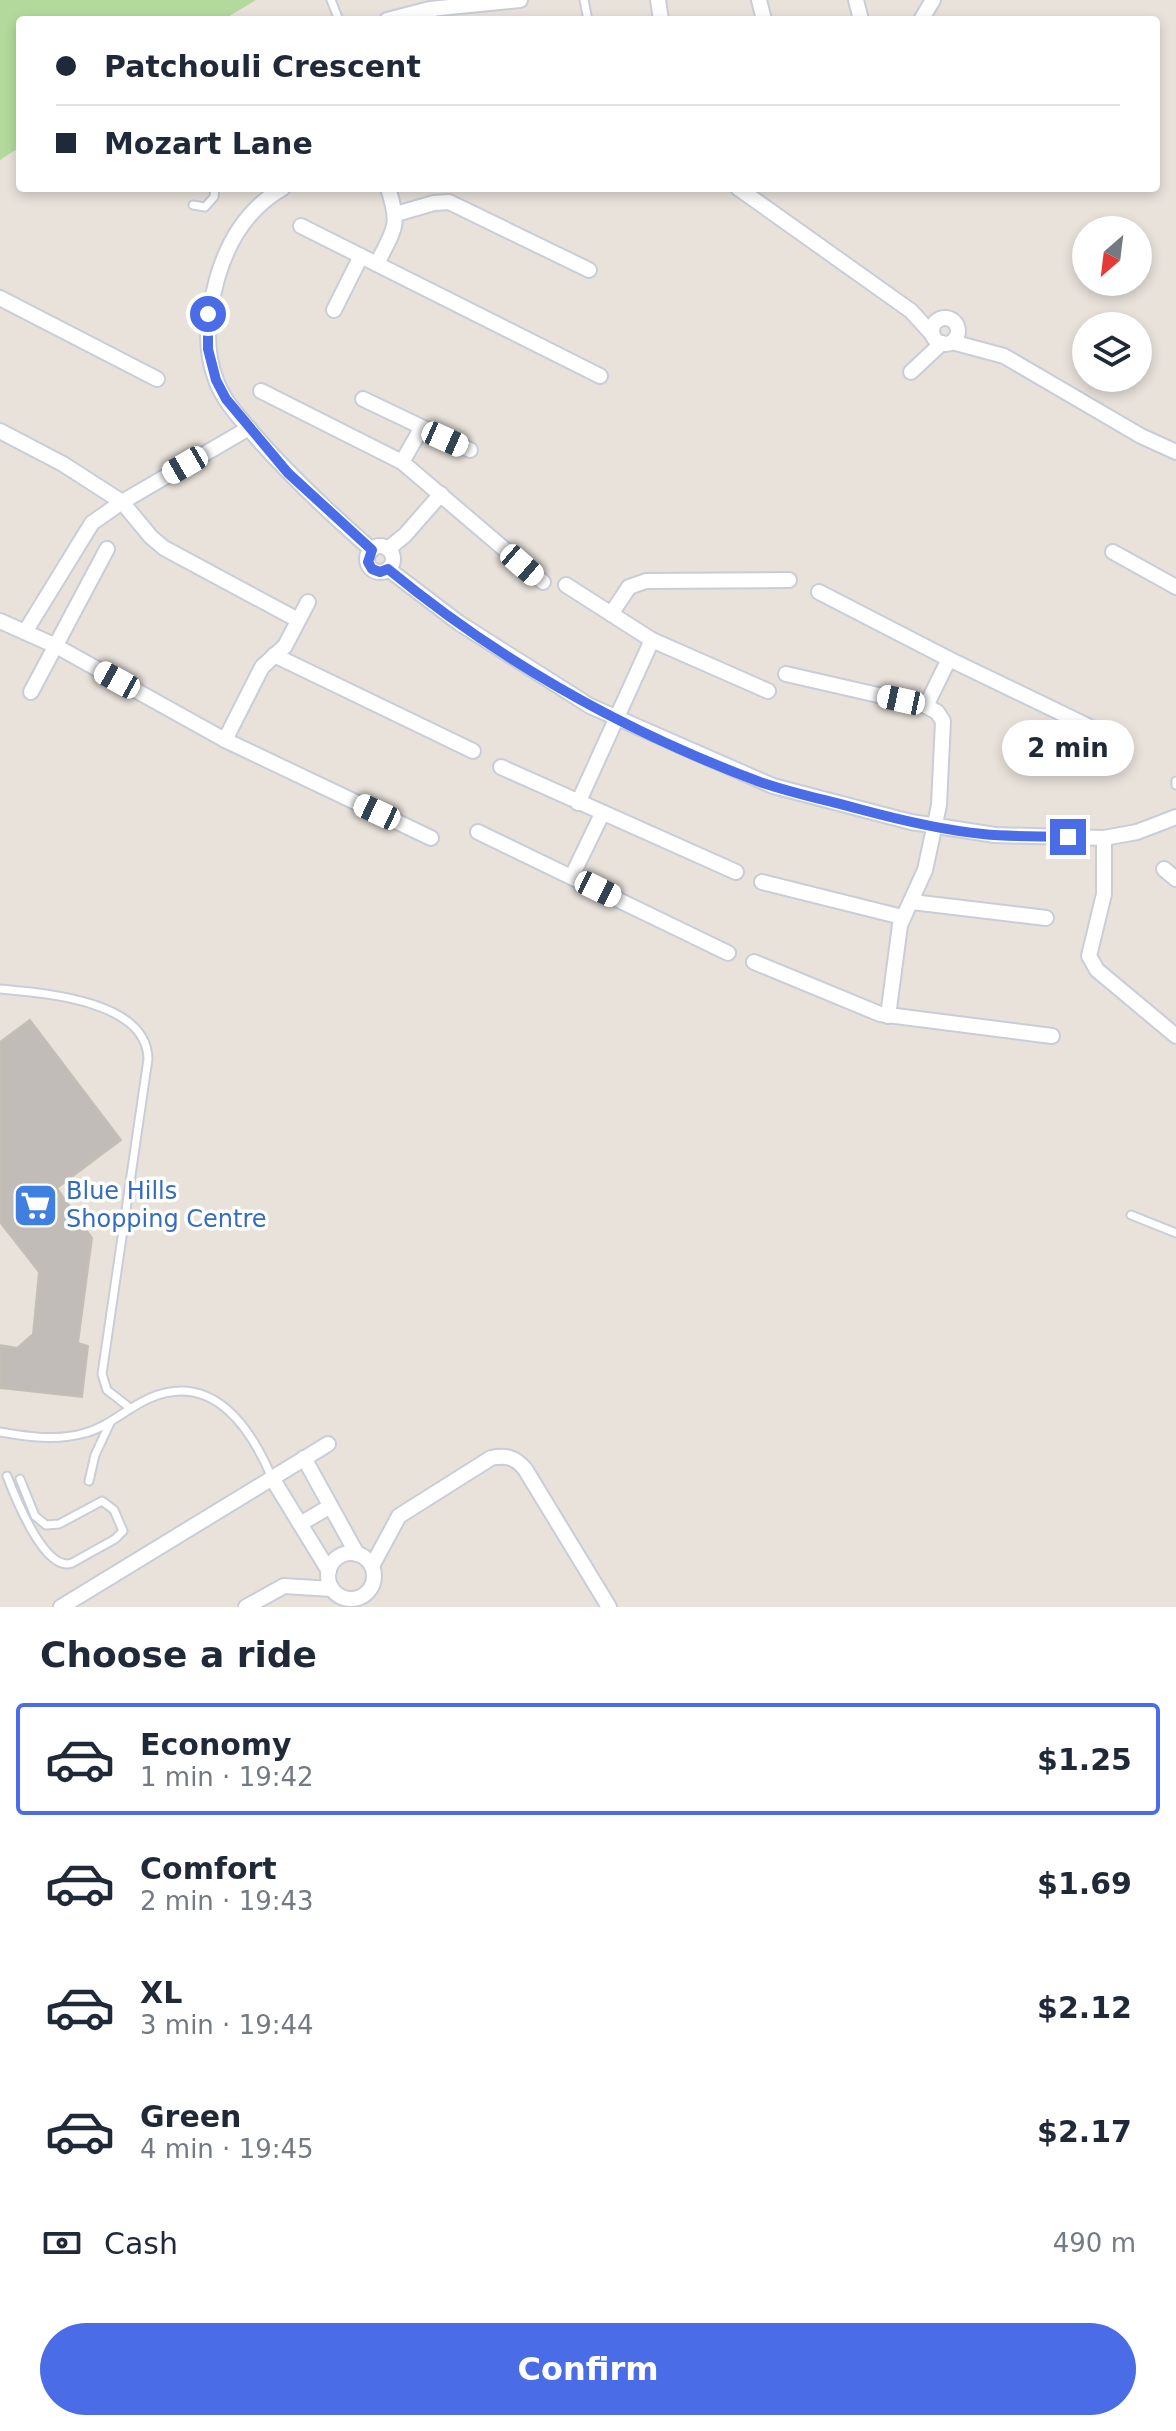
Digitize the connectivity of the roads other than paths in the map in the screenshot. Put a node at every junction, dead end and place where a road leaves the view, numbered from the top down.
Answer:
1 (520, 0) edge
2 (432, 14) edge
3 (215, 192) edge
4 (277, 192) edge
5 (389, 192) edge
6 (744, 192) edge
7 (193, 205) dead end
8 (396, 214) junction
9 (301, 226) dead end
10 (361, 256) junction
11 (377, 264) junction
12 (589, 270) dead end
13 (0, 298) edge
14 (334, 310) dead end
15 (946, 331) junction
16 (916, 366) dead end
17 (600, 376) dead end
18 (157, 379) dead end
19 (261, 391) dead end
20 (363, 399) dead end
21 (249, 428) junction
22 (421, 429) junction
23 (0, 431) edge
24 (470, 450) dead end
25 (1176, 452) edge
26 (402, 462) junction
27 (441, 494) junction
28 (122, 502) junction
29 (107, 549) dead end
30 (388, 549) junction
31 (372, 550) junction
32 (1113, 552) dead end
33 (388, 569) junction
34 (789, 580) dead end
35 (543, 582) dead end
36 (566, 585) dead end
37 (1176, 587) edge
38 (819, 592) dead end
39 (308, 602) dead end
40 (611, 614) junction
41 (298, 620) junction
42 (0, 621) edge
43 (25, 632) junction
44 (652, 640) junction
45 (56, 646) junction
46 (274, 655) junction
47 (949, 659) junction
48 (786, 674) dead end
49 (768, 691) dead end
50 (31, 692) dead end
51 (926, 706) junction
52 (616, 719) junction
53 (1088, 726) dead end
54 (225, 740) junction
55 (473, 751) dead end
56 (501, 767) dead end
57 (578, 803) junction
58 (602, 814) junction
59 (1176, 817) edge
60 (933, 827) junction
61 (478, 832) dead end
62 (431, 838) dead end
63 (1104, 838) junction
64 (736, 872) dead end
65 (572, 876) junction
66 (762, 882) dead end
67 (912, 902) junction
68 (902, 917) junction
69 (1046, 918) dead end
70 (728, 953) dead end
71 (754, 962) dead end
72 (0, 989) edge
73 (888, 1016) junction
74 (1052, 1036) dead end
75 (1176, 1036) edge
76 (1131, 1215) dead end
77 (1176, 1233) edge
78 (130, 1408) junction
79 (111, 1421) junction
80 (0, 1432) edge
81 (328, 1444) dead end
82 (304, 1458) junction
83 (7, 1476) dead end
84 (272, 1478) junction
85 (20, 1479) dead end
86 (89, 1481) dead end
87 (329, 1507) junction
88 (300, 1524) junction
89 (357, 1554) junction
90 (372, 1566) junction
91 (329, 1571) junction
92 (332, 1589) junction
93 (366, 1601) edge
94 (61, 1607) edge
95 (246, 1607) edge
96 (609, 1607) edge

1 - 2 street
3 - 7 lane
4 - 21 street
5 - 8 street
6 - 15 street
8 - 11 street
8 - 12 street
9 - 10 street
10 - 11 street
10 - 14 street
11 - 17 street
13 - 18 street
15 - 16 street
15 - 25 street
19 - 26 street
20 - 22 street
21 - 28 street
21 - 31 street
22 - 24 street
22 - 26 street
23 - 28 street
26 - 27 street
27 - 30 street
27 - 35 street
28 - 41 street
28 - 43 street
29 - 45 street
30 - 31 street
30 - 33 street
31 - 33 street
32 - 37 street
33 - 52 street
34 - 40 street
36 - 40 street
38 - 47 street
39 - 41 street
40 - 44 street
41 - 46 street
42 - 43 street
43 - 45 street
44 - 49 street
44 - 52 street
45 - 50 street
45 - 54 street
46 - 54 street
46 - 55 street
47 - 51 street
47 - 53 street
48 - 51 street
51 - 60 street
52 - 57 street
52 - 60 street
54 - 62 street
56 - 57 street
57 - 58 street
58 - 64 street
58 - 65 street
59 - 63 street
60 - 63 street
60 - 67 street
61 - 65 street
63 - 75 street
65 - 70 street
66 - 68 street
67 - 68 street
67 - 69 street
68 - 73 street
71 - 73 street
72 - 78 lane
73 - 74 street
76 - 77 lane
78 - 79 lane
78 - 84 lane
79 - 80 lane
79 - 86 lane
81 - 82 street
82 - 84 street
82 - 87 street
83 - 85 lane
84 - 88 street
84 - 94 street
87 - 88 street
87 - 89 street
88 - 91 street
89 - 90 street
89 - 91 street
90 - 93 street
90 - 96 street
91 - 92 street
92 - 93 street
92 - 95 street

